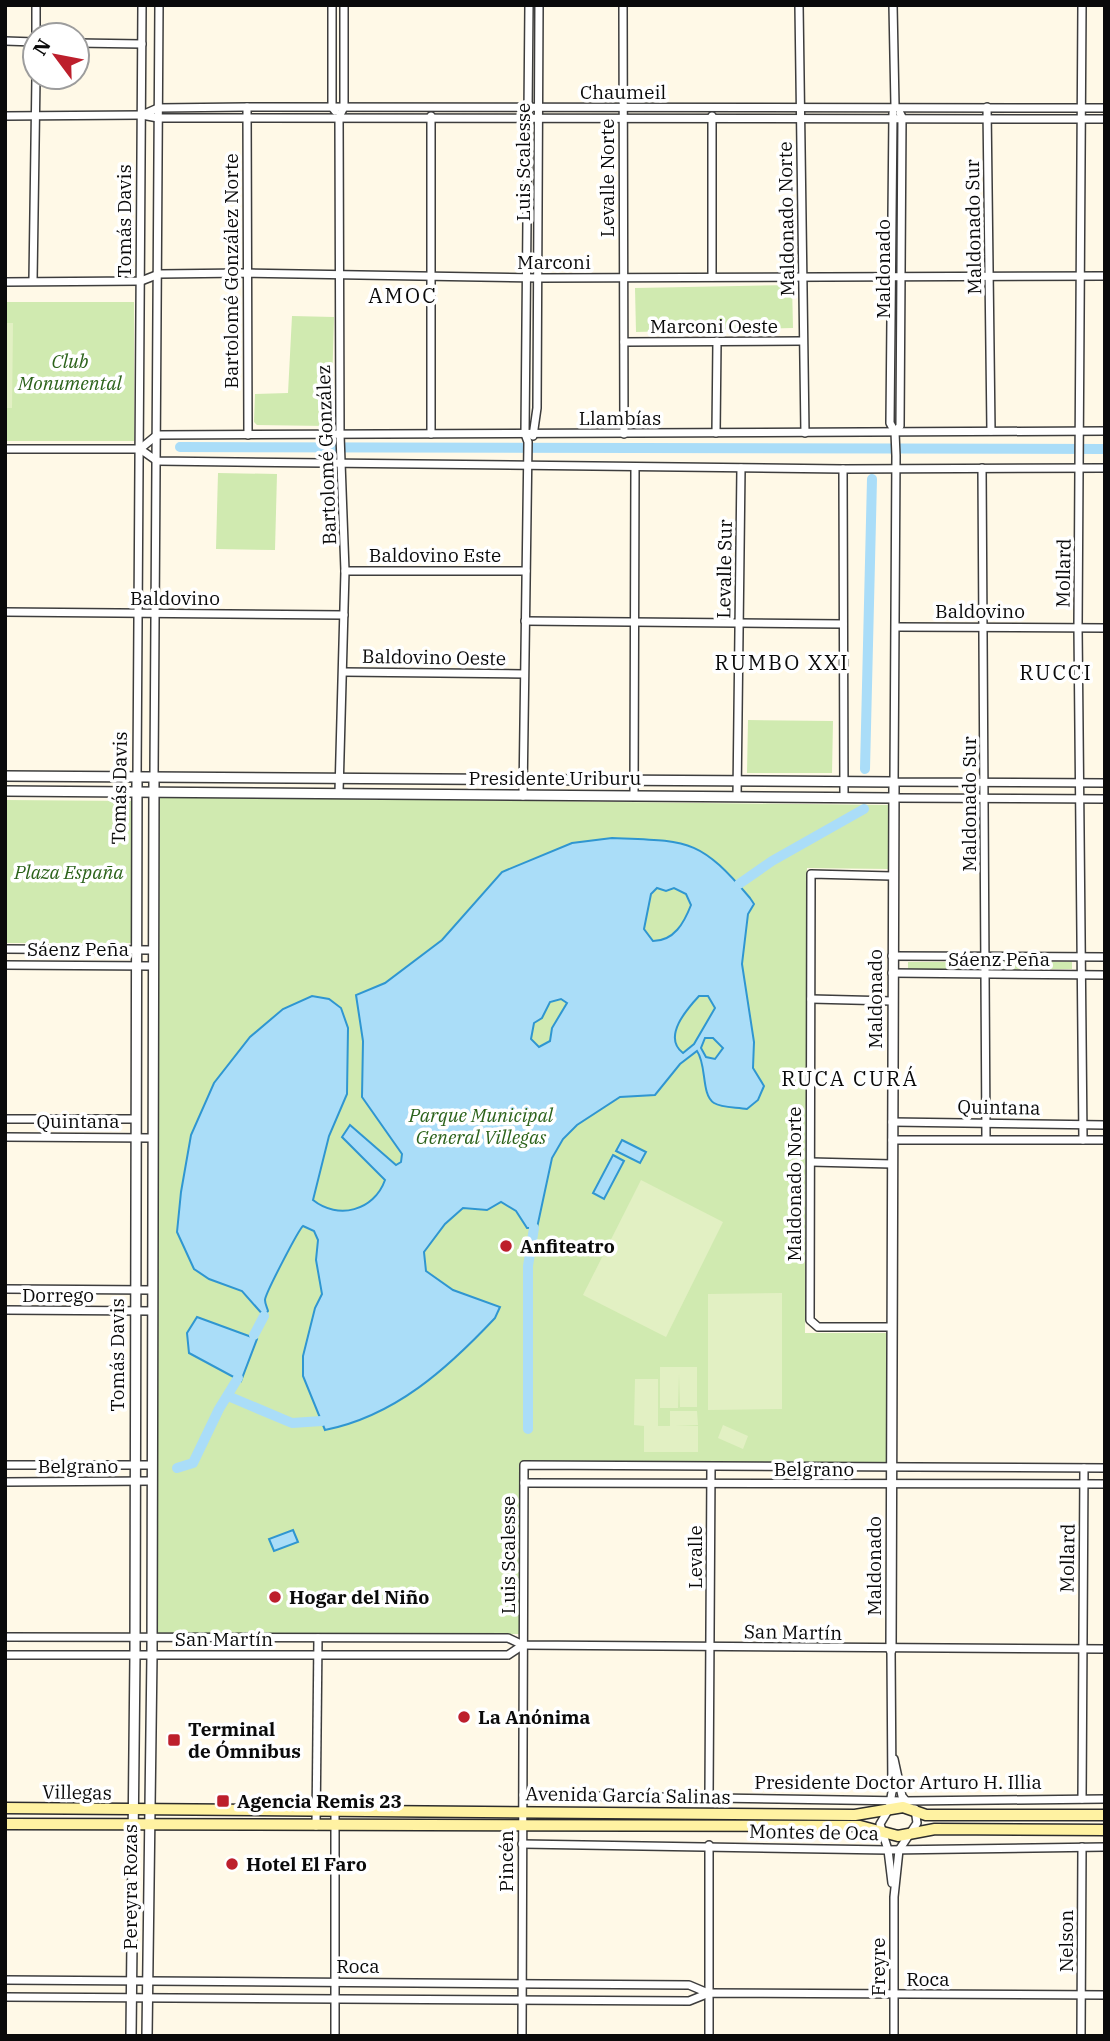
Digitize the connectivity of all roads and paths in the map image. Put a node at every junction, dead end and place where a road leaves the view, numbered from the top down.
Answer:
1 (142, 5) edge
2 (159, 5) edge
3 (332, 5) edge
4 (344, 5) edge
5 (529, 5) edge
6 (539, 5) edge
7 (622, 5) edge
8 (799, 5) edge
9 (893, 5) edge
10 (1082, 5) edge
11 (91, 43) edge
12 (142, 44) junction
13 (36, 91) edge
14 (895, 106) junction
15 (247, 107) junction
16 (332, 107) junction
17 (344, 107) junction
18 (528, 107) junction
19 (987, 107) junction
20 (158, 108) junction
21 (431, 108) junction
22 (539, 108) junction
23 (623, 108) junction
24 (712, 108) junction
25 (801, 108) junction
26 (1081, 108) junction
27 (1105, 108) edge
28 (142, 114) junction
29 (5, 116) edge
30 (36, 116) junction
31 (339, 117) junction
32 (891, 117) junction
33 (902, 117) junction
34 (158, 118) junction
35 (247, 118) junction
36 (431, 118) junction
37 (527, 118) junction
38 (712, 118) junction
39 (801, 118) junction
40 (987, 118) junction
41 (1081, 118) junction
42 (539, 119) junction
43 (623, 119) junction
44 (1105, 119) edge
45 (246, 273) junction
46 (159, 274) junction
47 (338, 274) junction
48 (891, 275) junction
49 (901, 275) junction
50 (803, 276) junction
51 (1082, 276) junction
52 (1105, 276) edge
53 (431, 277) junction
54 (624, 277) junction
55 (712, 277) junction
56 (527, 278) junction
57 (539, 278) junction
58 (989, 278) junction
59 (141, 281) junction
60 (5, 282) edge
61 (33, 282) junction
62 (717, 341) junction
63 (803, 341) junction
64 (624, 342) junction
65 (992, 431) junction
66 (1080, 431) junction
67 (1105, 431) edge
68 (895, 432) junction
69 (716, 433) junction
70 (804, 433) junction
71 (431, 434) junction
72 (535, 434) junction
73 (624, 434) junction
74 (158, 435) junction
75 (248, 435) junction
76 (527, 438) junction
77 (340, 439) junction
78 (5, 449) edge
79 (140, 449) junction
80 (158, 461) junction
81 (342, 465) junction
82 (526, 465) junction
83 (635, 467) junction
84 (741, 467) junction
85 (896, 467) junction
86 (982, 468) junction
87 (1080, 468) junction
88 (1105, 468) edge
89 (843, 469) junction
90 (345, 571) junction
91 (526, 571) junction
92 (5, 612) edge
93 (140, 613) junction
94 (157, 613) junction
95 (344, 615) junction
96 (525, 621) junction
97 (635, 623) junction
98 (843, 624) junction
99 (739, 625) junction
100 (897, 627) junction
101 (983, 627) junction
102 (1078, 627) junction
103 (1105, 628) edge
104 (343, 672) junction
105 (524, 674) junction
106 (5, 776) edge
107 (136, 776) junction
108 (154, 776) junction
109 (340, 777) junction
110 (523, 779) junction
111 (633, 780) junction
112 (843, 781) junction
113 (737, 782) junction
114 (894, 782) junction
115 (984, 783) junction
116 (1080, 783) junction
117 (1105, 783) edge
118 (5, 791) edge
119 (339, 792) junction
120 (136, 793) junction
121 (153, 793) junction
122 (523, 796) junction
123 (634, 796) junction
124 (737, 797) junction
125 (844, 798) junction
126 (894, 798) junction
127 (984, 799) junction
128 (1080, 799) junction
129 (1105, 799) edge
130 (892, 876) junction
131 (5, 949) edge
132 (134, 950) junction
133 (151, 950) junction
134 (892, 956) junction
135 (985, 957) junction
136 (1082, 957) junction
137 (1105, 957) edge
138 (5, 965) edge
139 (134, 965) junction
140 (151, 966) junction
141 (892, 974) junction
142 (985, 975) junction
143 (1081, 975) junction
144 (1105, 975) edge
145 (811, 999) junction
146 (892, 1001) junction
147 (5, 1119) edge
148 (135, 1119) junction
149 (892, 1122) junction
150 (986, 1123) junction
151 (1083, 1124) junction
152 (1105, 1125) edge
153 (5, 1137) edge
154 (135, 1138) junction
155 (152, 1138) junction
156 (986, 1139) junction
157 (892, 1140) junction
158 (1083, 1140) junction
159 (1105, 1140) edge
160 (811, 1162) junction
161 (892, 1164) junction
162 (5, 1289) edge
163 (135, 1290) junction
164 (152, 1290) junction
165 (5, 1310) edge
166 (135, 1311) junction
167 (152, 1311) junction
168 (892, 1327) junction
169 (5, 1465) edge
170 (135, 1465) junction
171 (152, 1465) junction
172 (524, 1465) joint
173 (711, 1467) junction
174 (891, 1468) junction
175 (1084, 1468) junction
176 (1105, 1468) edge
177 (135, 1481) junction
178 (152, 1481) junction
179 (5, 1482) edge
180 (524, 1483) junction
181 (1083, 1483) junction
182 (891, 1484) junction
183 (1105, 1484) edge
184 (711, 1485) junction
185 (5, 1637) edge
186 (135, 1637) junction
187 (152, 1637) junction
188 (318, 1637) junction
189 (523, 1645) junction
190 (710, 1647) junction
191 (1082, 1649) junction
192 (1105, 1649) edge
193 (891, 1650) junction
194 (5, 1655) edge
195 (135, 1655) junction
196 (152, 1655) junction
197 (318, 1655) junction
198 (894, 1759) junction
199 (523, 1795) junction
200 (709, 1796) junction
201 (1082, 1799) junction
202 (1105, 1799) edge
203 (905, 1801) junction
204 (890, 1805) junction
205 (5, 1808) edge
206 (316, 1810) junction
207 (335, 1810) junction
208 (131, 1811) junction
209 (148, 1811) junction
210 (523, 1811) junction
211 (917, 1814) junction
212 (1105, 1815) edge
213 (5, 1824) edge
214 (131, 1826) junction
215 (148, 1826) junction
216 (316, 1826) junction
217 (335, 1826) junction
218 (522, 1827) junction
219 (1105, 1830) edge
220 (881, 1831) junction
221 (910, 1833) junction
222 (522, 1844) junction
223 (709, 1845) junction
224 (1082, 1847) junction
225 (1105, 1847) edge
226 (888, 1850) junction
227 (899, 1850) junction
228 (894, 1898) junction
229 (5, 1980) edge
230 (131, 1981) junction
231 (147, 1981) junction
232 (335, 1982) junction
233 (522, 1983) junction
234 (709, 1993) junction
235 (894, 1994) junction
236 (1082, 1995) junction
237 (1105, 1995) edge
238 (5, 1997) edge
239 (131, 1998) junction
240 (147, 1998) junction
241 (335, 1999) junction
242 (522, 2000) junction
243 (131, 2036) edge
244 (147, 2036) edge
245 (335, 2036) edge
246 (522, 2036) edge
247 (709, 2036) edge
248 (894, 2036) edge
249 (1082, 2036) edge

1 - 12 street, Tomás Davis
2 - 20 street, Tomás Davis
3 - 16 street
4 - 17 street, Bartolomé González
5 - 18 street, Luis Scalesse
6 - 22 street, Luis Scalesse
7 - 23 street, Levalle Norte
8 - 25 street, Maldonado Norte
9 - 14 street, Maldonado
10 - 26 street, Mollard
11 - 12 street
12 - 28 street, Tomás Davis
13 - 30 street
14 - 19 street, Chaumeil
14 - 25 street, Chaumeil
14 - 32 street, Maldonado
14 - 33 street
15 - 16 street, Chaumeil
15 - 20 street, Chaumeil
15 - 35 street, Bartolomé González Norte
16 - 17 street, Chaumeil
16 - 31 street
17 - 21 street, Chaumeil
17 - 31 street, Bartolomé González
18 - 21 street, Chaumeil
18 - 22 street, Chaumeil
18 - 37 street, Luis Scalesse
19 - 26 street, Chaumeil
19 - 40 street, Maldonado Sur
20 - 28 street, Chaumeil
20 - 34 street, Tomás Davis
21 - 36 street
22 - 23 street, Chaumeil
22 - 42 street, Luis Scalesse
23 - 24 street, Chaumeil
23 - 43 street, Levalle Norte
24 - 25 street, Chaumeil
24 - 38 street
25 - 39 street, Maldonado Norte
26 - 27 street, Chaumeil
26 - 41 street, Mollard
28 - 30 street, Chaumeil
28 - 34 street, Chaumeil
28 - 59 street, Tomás Davis
29 - 30 street, Chaumeil
30 - 61 street
31 - 35 street, Chaumeil
31 - 36 street, Chaumeil
31 - 47 street, Bartolomé González
32 - 33 street, Chaumeil
32 - 39 street, Chaumeil
32 - 48 street, Maldonado
33 - 40 street, Chaumeil
33 - 49 street, Maldonado
34 - 35 street, Chaumeil
34 - 46 street, Tomás Davis
35 - 45 street, Bartolomé González Norte
36 - 37 street, Chaumeil
36 - 53 street
37 - 42 street, Chaumeil
37 - 56 street, Luis Scalesse
38 - 39 street, Chaumeil
38 - 43 street, Chaumeil
38 - 55 street
39 - 50 street, Maldonado Norte
40 - 41 street, Chaumeil
40 - 58 street, Maldonado Sur
41 - 44 street, Chaumeil
41 - 51 street, Mollard
42 - 43 street, Chaumeil
42 - 57 street, Luis Scalesse
43 - 54 street, Levalle Norte
45 - 46 street, Marconi
45 - 47 street, Marconi
45 - 75 street, Bartolomé González Norte
46 - 59 street, Marconi
46 - 74 street, Tomás Davis
47 - 53 street, Marconi
47 - 77 street, Bartolomé González
48 - 49 street, Marconi
48 - 50 street, Marconi
48 - 68 street, Maldonado
49 - 58 street, Marconi
49 - 68 street, Maldonado
50 - 55 street, Marconi
50 - 63 street, Maldonado Norte
51 - 52 street, Marconi
51 - 58 street, Marconi
51 - 66 street, Mollard
53 - 56 street, Marconi
53 - 71 street
54 - 55 street, Marconi
54 - 57 street, Marconi
54 - 64 street, Levalle Norte
56 - 57 street, Marconi
56 - 76 street, Luis Scalesse
57 - 72 street, Luis Scalesse
58 - 65 street, Maldonado Sur
59 - 61 street, Marconi
59 - 79 street, Tomás Davis
60 - 61 street, Marconi
62 - 63 street, Marconi Oeste
62 - 64 street, Marconi Oeste
62 - 69 street
63 - 70 street, Maldonado Norte
64 - 73 street, Levalle Norte
65 - 66 street, Llambías
65 - 68 street, Llambías
66 - 67 street, Llambías
66 - 87 street, Mollard
68 - 70 street, Llambías
68 - 85 street, Maldonado
69 - 70 street, Llambías
69 - 73 street, Llambías
71 - 76 street
71 - 77 street
72 - 73 street, Llambías
72 - 76 street
74 - 75 street
74 - 79 street
74 - 80 street, Tomás Davis
75 - 77 street
76 - 82 street, Luis Scalesse
77 - 81 street, Bartolomé González
78 - 79 street
79 - 80 street
79 - 93 street, Tomás Davis
80 - 81 street
80 - 94 street, Tomás Davis
81 - 82 street
81 - 90 street, Bartolomé González
82 - 83 street
82 - 91 street, Luis Scalesse
83 - 84 street
83 - 97 street
84 - 89 street
84 - 99 street, Levalle Sur
85 - 86 street
85 - 89 street
85 - 100 street, Maldonado
86 - 87 street
86 - 101 street, Maldonado Sur
87 - 88 street
87 - 102 street, Mollard
89 - 98 street
90 - 91 street, Baldovino Este
90 - 95 street, Bartolomé González
91 - 96 street, Luis Scalesse
92 - 93 street, Baldovino
93 - 94 street, Baldovino
93 - 107 street, Tomás Davis
94 - 95 street, Baldovino
94 - 108 street, Tomás Davis
95 - 104 street, Bartolomé González
96 - 97 street
96 - 105 street, Luis Scalesse
97 - 99 street
97 - 111 street
98 - 99 street
98 - 112 street
99 - 113 street, Levalle Sur
100 - 101 street, Baldovino
100 - 114 street, Maldonado
101 - 102 street, Baldovino
101 - 115 street, Maldonado Sur
102 - 103 street, Baldovino
102 - 116 street, Mollard
104 - 105 street, Baldovino Oeste
104 - 109 street, Bartolomé González
105 - 110 street, Luis Scalesse
106 - 107 street, Presidente Uriburu
107 - 108 street, Presidente Uriburu
107 - 120 street, Tomás Davis
108 - 109 street, Presidente Uriburu
108 - 121 street, Tomás Davis
109 - 110 street, Presidente Uriburu
109 - 119 street, Bartolomé González
110 - 111 street, Presidente Uriburu
110 - 122 street, Luis Scalesse
111 - 113 street, Presidente Uriburu
111 - 123 street
112 - 113 street, Presidente Uriburu
112 - 114 street, Presidente Uriburu
112 - 125 street
113 - 124 street, Levalle Sur
114 - 115 street, Presidente Uriburu
114 - 126 street, Maldonado
115 - 116 street, Presidente Uriburu
115 - 127 street, Maldonado Sur
116 - 117 street, Presidente Uriburu
116 - 128 street, Mollard
118 - 120 street, Presidente Uriburu
119 - 121 street, Presidente Uriburu
119 - 122 street, Presidente Uriburu
120 - 121 street, Presidente Uriburu
120 - 132 street, Tomás Davis
121 - 133 street, Tomás Davis
122 - 123 street, Presidente Uriburu
123 - 124 street, Presidente Uriburu
124 - 125 street, Presidente Uriburu
125 - 126 street, Presidente Uriburu
126 - 127 street, Presidente Uriburu
126 - 130 street, Maldonado
127 - 128 street, Presidente Uriburu
127 - 135 street, Maldonado Sur
128 - 129 street, Presidente Uriburu
128 - 136 street, Mollard
130 - 134 street, Maldonado
130 - 145 street, Maldonado Norte
131 - 132 street, Sáenz Peña
132 - 133 street, Sáenz Peña
132 - 139 street, Tomás Davis
133 - 140 street, Tomás Davis
134 - 135 street, Sáenz Peña
134 - 141 street, Maldonado
135 - 136 street, Sáenz Peña
135 - 142 street, Maldonado Sur
136 - 137 street, Sáenz Peña
136 - 143 street, Mollard
138 - 139 street, Sáenz Peña
139 - 140 street, Sáenz Peña
139 - 148 street, Tomás Davis
140 - 155 street, Tomás Davis
141 - 142 street, Sáenz Peña
141 - 146 street, Maldonado
142 - 143 street, Sáenz Peña
142 - 150 street, Maldonado Sur
143 - 144 street, Sáenz Peña
143 - 151 street, Mollard
145 - 146 street
145 - 160 street, Maldonado Norte
146 - 149 street, Maldonado
147 - 148 street, Quintana
148 - 154 street, Tomás Davis
149 - 150 street, Quintana
149 - 157 street, Maldonado
150 - 151 street, Quintana
150 - 156 street, Maldonado Sur
151 - 152 street, Quintana
151 - 158 street, Mollard
153 - 154 street, Quintana
154 - 155 street, Quintana
154 - 163 street, Tomás Davis
155 - 164 street, Tomás Davis
156 - 157 street, Quintana
156 - 158 street, Quintana
157 - 161 street, Maldonado
158 - 159 street, Quintana
160 - 161 street
160 - 168 street, Maldonado Norte
161 - 168 street, Maldonado
162 - 163 street, Dorrego
163 - 164 street, Dorrego
163 - 166 street, Tomás Davis
164 - 167 street, Tomás Davis
165 - 166 street, Dorrego
166 - 167 street, Dorrego
166 - 170 street, Tomás Davis
167 - 171 street, Tomás Davis
168 - 174 street, Maldonado
169 - 170 street, Belgrano
170 - 171 street, Belgrano
170 - 177 street, Tomás Davis
171 - 178 street, Tomás Davis
172 - 173 street, Belgrano
172 - 180 street, Luis Scalesse
173 - 174 street, Belgrano
173 - 184 street, Levalle
174 - 175 street, Belgrano
174 - 182 street, Maldonado
175 - 176 street, Belgrano
175 - 181 street, Mollard
177 - 178 street, Belgrano
177 - 179 street, Belgrano
177 - 186 street, Tomás Davis
178 - 187 street, Tomás Davis
180 - 184 street, Belgrano
180 - 189 street, Luis Scalesse
181 - 182 street, Belgrano
181 - 183 street, Belgrano
181 - 191 street, Mollard
182 - 184 street, Belgrano
182 - 193 street, Maldonado
184 - 190 street, Levalle
185 - 186 street, San Martín
186 - 187 street, San Martín
186 - 195 street, Tomás Davis
187 - 188 street, San Martín
187 - 196 street, Tomás Davis
188 - 189 street, San Martín
188 - 197 street
189 - 190 street, San Martín
189 - 197 street, San Martín
189 - 199 street, Pincén
190 - 193 street, San Martín
190 - 200 street, Levalle
191 - 192 street, San Martín
191 - 193 street, San Martín
191 - 201 street
193 - 198 street
194 - 195 street, San Martín
195 - 196 street, San Martín
195 - 208 street, Pereyra Rozas
196 - 197 street, San Martín
196 - 209 street, Pereyra Rozas
197 - 206 street
198 - 203 street
198 - 204 street
199 - 200 street, Presidente Doctor Arturo H. Illia
199 - 210 street, Pincén
200 - 204 street, Presidente Doctor Arturo H. Illia
201 - 202 street, Presidente Doctor Arturo H. Illia
201 - 203 street, Presidente Doctor Arturo H. Illia
203 - 204 street, Presidente Doctor Arturo H. Illia
203 - 211 street
204 - 210 main road, Avenida García Salinas
204 - 211 main road, Avenida García Salinas
204 - 220 street
205 - 208 main road, Villegas
206 - 207 main road, Avenida García Salinas
206 - 209 main road, Avenida García Salinas
206 - 216 street
207 - 210 main road, Avenida García Salinas
207 - 217 street
208 - 209 main road, Villegas
208 - 214 street, Pereyra Rozas
209 - 215 street, Pereyra Rozas
210 - 218 street, Pincén
211 - 212 main road, Avenida García Salinas
211 - 221 street, Freyre
213 - 214 main road, Villegas
214 - 215 main road, Villegas
214 - 230 street, Pereyra Rozas
215 - 216 main road, Avenida García Salinas
215 - 231 street, Pereyra Rozas
216 - 217 main road, Avenida García Salinas
217 - 218 main road, Avenida García Salinas
217 - 232 street
218 - 220 main road, Avenida García Salinas
218 - 222 street, Pincén
219 - 221 main road, Avenida García Salinas
220 - 221 main road, Avenida García Salinas
220 - 226 street, Freyre
221 - 227 street, Freyre
222 - 223 street, Montes de Oca
222 - 233 street, Pincén
223 - 226 street, Montes de Oca
223 - 234 street
224 - 225 street, Montes de Oca
224 - 227 street, Montes de Oca
224 - 236 street, Nelson
226 - 227 street, Montes de Oca
226 - 228 street, Freyre
227 - 228 street, Freyre
228 - 235 street, Freyre
229 - 230 street, Roca
230 - 231 street, Roca
230 - 239 street, Pereyra Rozas
231 - 232 street, Roca
231 - 240 street, Pereyra Rozas
232 - 233 street, Roca
232 - 241 street
233 - 234 street, Roca
233 - 242 street, Pincén
234 - 235 street, Roca
234 - 242 street, Roca
234 - 247 street
235 - 236 street, Roca
235 - 248 street, Freyre
236 - 237 street, Roca
236 - 249 street, Nelson
238 - 239 street, Roca
239 - 240 street, Roca
239 - 243 street, Pereyra Rozas
240 - 241 street, Roca
240 - 244 street, Pereyra Rozas
241 - 242 street, Roca
241 - 245 street
242 - 246 street, Pincén

